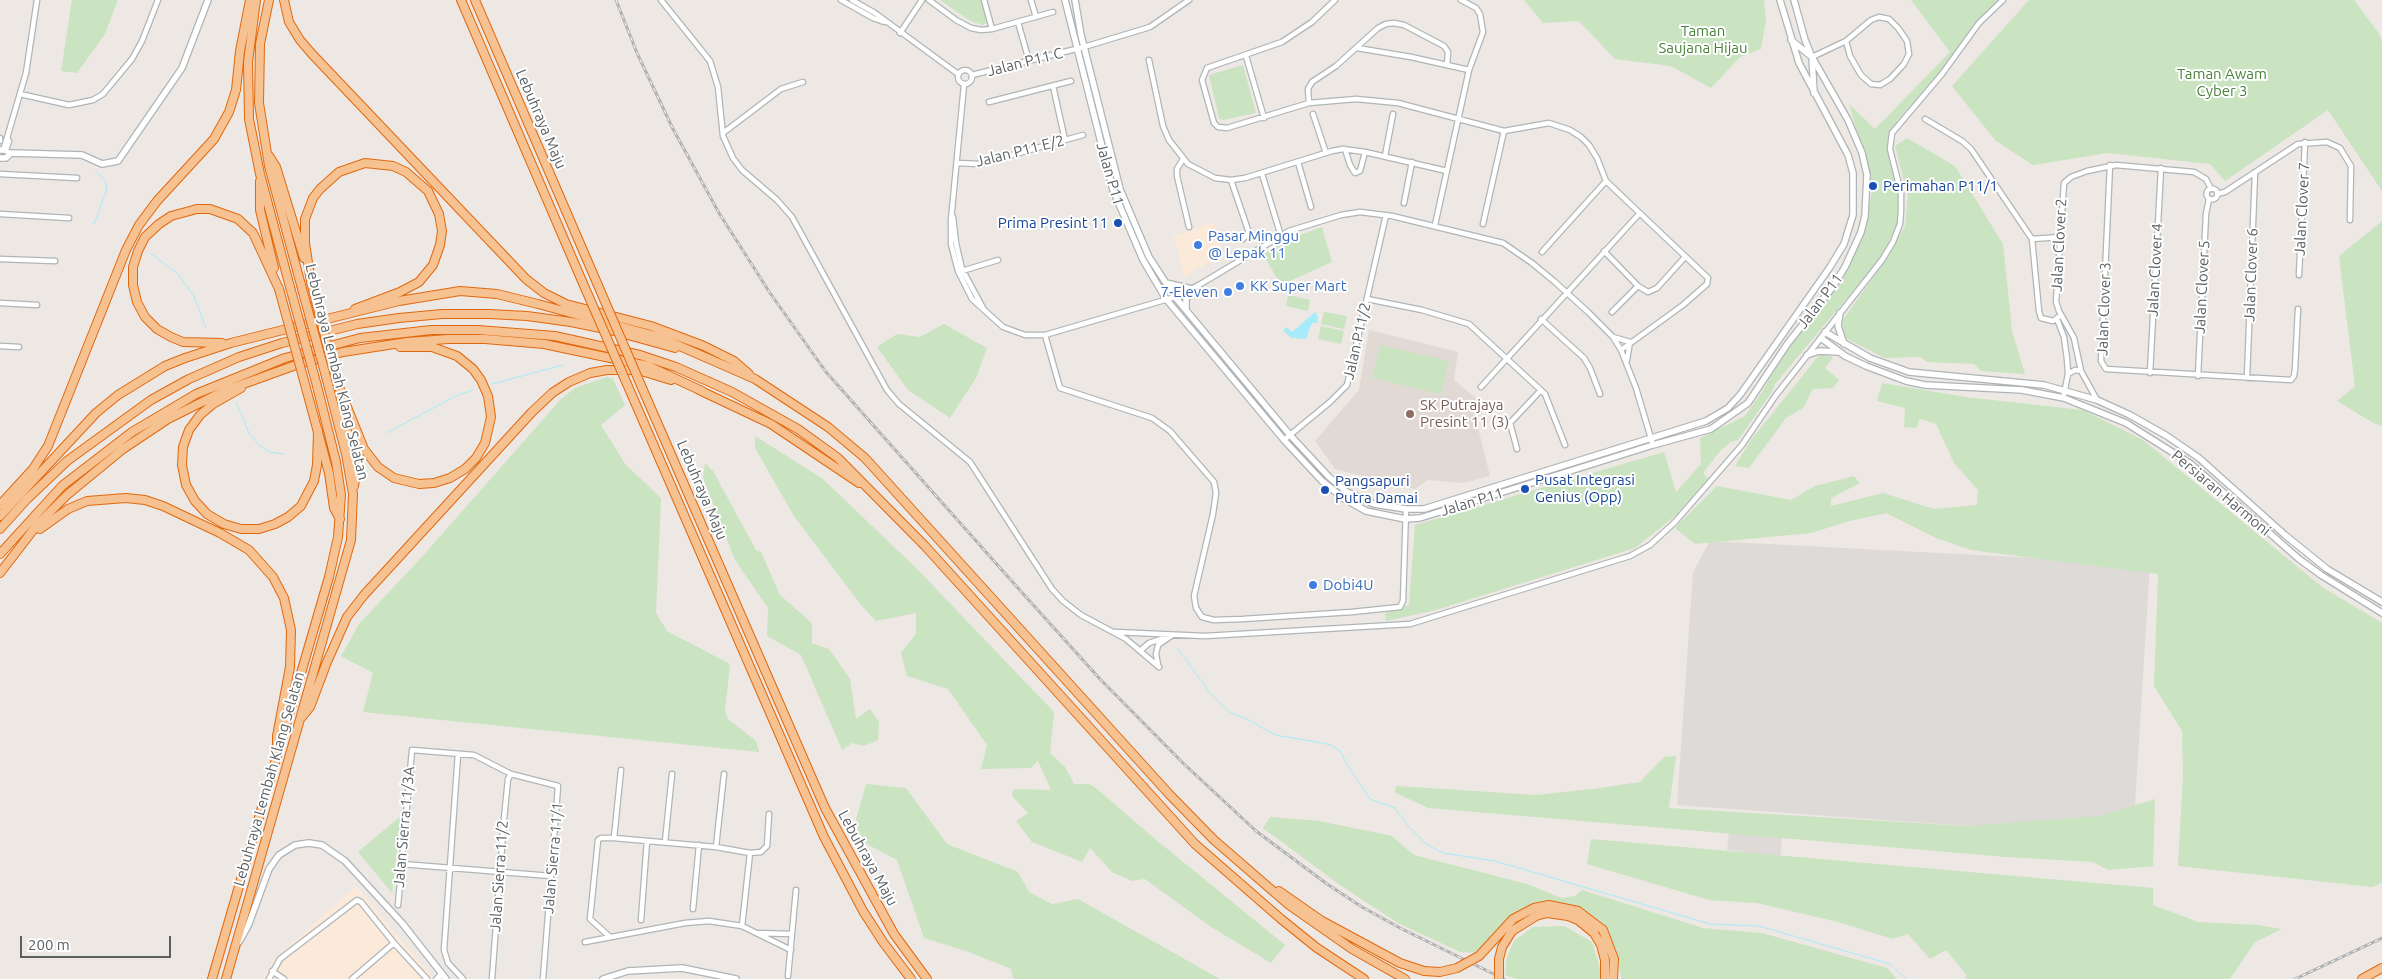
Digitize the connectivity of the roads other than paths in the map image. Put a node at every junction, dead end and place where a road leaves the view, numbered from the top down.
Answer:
1 (37, 0) edge
2 (158, 0) edge
3 (208, 0) edge
4 (250, 0) edge
5 (256, 0) edge
6 (268, 0) edge
7 (284, 0) edge
8 (461, 0) edge
9 (475, 0) edge
10 (661, 0) edge
11 (841, 0) edge
12 (852, 0) edge
13 (922, 0) edge
14 (929, 0) edge
15 (984, 0) edge
16 (1031, 0) edge
17 (1065, 0) edge
18 (1075, 0) edge
19 (1189, 0) edge
20 (1335, 0) edge
21 (1461, 0) edge
22 (1780, 0) edge
23 (1794, 0) edge
24 (2003, 0) edge
25 (1053, 12) dead end
26 (1036, 17) junction
27 (885, 22) junction
28 (1018, 22) junction
29 (992, 29) junction
30 (900, 33) junction
31 (1791, 40) junction
32 (1846, 41) junction
33 (1081, 48) junction
34 (1357, 48) junction
35 (1246, 56) junction
36 (1812, 57) junction
37 (1149, 60) dead end
38 (1029, 61) junction
39 (1447, 65) junction
40 (1469, 70) junction
41 (958, 74) junction
42 (972, 75) junction
43 (1071, 81) dead end
44 (803, 82) dead end
45 (964, 85) junction
46 (1053, 86) junction
47 (1814, 93) junction
48 (20, 94) junction
49 (989, 102) dead end
50 (1309, 103) junction
51 (1313, 114) dead end
52 (1392, 114) dead end
53 (1264, 118) junction
54 (1458, 119) junction
55 (1925, 119) dead end
56 (1504, 131) junction
57 (723, 133) junction
58 (1083, 135) dead end
59 (1065, 140) junction
60 (2305, 142) junction
61 (1345, 149) junction
62 (266, 150) junction
63 (5, 151) edge
64 (1366, 152) junction
65 (1326, 153) junction
66 (1385, 156) junction
67 (0, 158) edge
68 (1183, 159) junction
69 (1298, 162) junction
70 (1412, 162) junction
71 (957, 163) junction
72 (2110, 166) junction
73 (2160, 168) junction
74 (1447, 170) junction
75 (2255, 172) junction
76 (0, 174) edge
77 (260, 174) junction
78 (1262, 174) junction
79 (77, 178) dead end
80 (1231, 180) junction
81 (1606, 181) junction
82 (2210, 189) junction
83 (2217, 194) junction
84 (2209, 199) junction
85 (1404, 203) dead end
86 (1311, 206) dead end
87 (0, 214) edge
88 (1639, 214) junction
89 (1386, 215) junction
90 (953, 217) junction
91 (69, 218) dead end
92 (2350, 220) dead end
93 (1482, 224) dead end
94 (1435, 225) junction
95 (1189, 227) dead end
96 (1281, 236) junction
97 (2060, 237) junction
98 (1243, 239) dead end
99 (2032, 239) junction
100 (1604, 251) junction
101 (1542, 252) dead end
102 (1686, 257) junction
103 (0, 259) edge
104 (998, 260) dead end
105 (55, 261) dead end
106 (962, 271) junction
107 (2299, 275) dead end
108 (311, 282) junction
109 (1166, 283) junction
110 (1638, 286) junction
111 (279, 289) junction
112 (1192, 289) junction
113 (1566, 292) junction
114 (1175, 297) junction
115 (1810, 298) junction
116 (1166, 299) junction
117 (1367, 299) junction
118 (0, 303) edge
119 (37, 305) dead end
120 (983, 308) junction
121 (2298, 309) dead end
122 (1186, 310) junction
123 (1612, 312) dead end
124 (1812, 312) junction
125 (1840, 313) junction
126 (346, 314) junction
127 (2061, 315) junction
128 (1541, 319) junction
129 (2057, 319) junction
130 (1789, 325) junction
131 (1800, 326) junction
132 (1825, 332) junction
133 (1045, 335) junction
134 (1613, 337) junction
135 (1821, 338) junction
136 (1630, 342) junction
137 (232, 343) junction
138 (1844, 345) junction
139 (0, 346) edge
140 (370, 347) junction
141 (19, 348) dead end
142 (1621, 350) junction
143 (1838, 352) junction
144 (696, 354) junction
145 (1807, 355) junction
146 (1507, 358) junction
147 (1627, 361) junction
148 (2081, 371) junction
149 (2150, 373) junction
150 (2068, 374) junction
151 (2198, 376) junction
152 (2247, 378) junction
153 (754, 379) junction
154 (253, 380) junction
155 (338, 382) junction
156 (1481, 387) dead end
157 (1542, 390) junction
158 (2065, 390) junction
159 (702, 391) junction
160 (1600, 394) dead end
161 (2064, 398) junction
162 (2097, 400) junction
163 (318, 431) junction
164 (1290, 435) junction
165 (1284, 440) junction
166 (1652, 441) junction
167 (1565, 445) dead end
168 (1517, 449) dead end
169 (353, 494) junction
170 (880, 500) junction
171 (0, 505) edge
172 (1406, 509) junction
173 (0, 516) edge
174 (1405, 519) junction
175 (341, 521) junction
176 (0, 529) edge
177 (0, 554) edge
178 (2, 570) edge
179 (2382, 602) edge
180 (2382, 612) edge
181 (1115, 632) junction
182 (1170, 636) junction
183 (1141, 650) junction
184 (302, 717) junction
185 (458, 754) junction
186 (277, 758) junction
187 (621, 770) dead end
188 (511, 774) junction
189 (672, 774) dead end
190 (724, 774) dead end
191 (769, 814) dead end
192 (614, 838) junction
193 (646, 841) junction
194 (665, 842) junction
195 (699, 845) junction
196 (716, 847) junction
197 (750, 853) junction
198 (402, 864) junction
199 (1244, 867) junction
200 (450, 869) junction
201 (499, 873) junction
202 (551, 876) junction
203 (796, 890) dead end
204 (398, 905) dead end
205 (693, 909) dead end
206 (231, 911) junction
207 (641, 920) dead end
208 (742, 926) junction
209 (755, 933) junction
210 (792, 934) junction
211 (610, 937) junction
212 (585, 942) dead end
213 (394, 943) junction
214 (791, 950) junction
215 (233, 952) junction
216 (2382, 968) edge
217 (272, 972) junction
218 (444, 976) edge
219 (616, 976) edge
220 (788, 976) dead end
221 (208, 979) edge
222 (212, 979) edge
223 (226, 979) edge
224 (268, 979) edge
225 (284, 979) edge
226 (352, 979) edge
227 (427, 979) edge
228 (436, 979) edge
229 (463, 979) edge
230 (492, 979) edge
231 (543, 979) edge
232 (603, 979) edge
233 (736, 979) edge
234 (911, 979) edge
235 (927, 979) edge
236 (1364, 979) edge
237 (1405, 979) edge
238 (1499, 979) edge
239 (1605, 979) edge
240 (1613, 979) edge
241 (2362, 979) edge

1 - 48 street
2 - 48 street
3 - 63 main road
4 - 171 highway
5 - 77 highway, Lebuhraya Lembah Klang Selatan
6 - 62 highway, Lebuhraya Lembah Klang Selatan
7 - 153 highway
8 - 234 highway, Lebuhraya Maju, bridge
9 - 235 highway, Lebuhraya Maju, bridge
10 - 57 street
11 - 27 street
12 - 27 street
13 - 30 street
14 - 29 street
15 - 29 street
16 - 26 street
17 - 33 main road, Jalan P11
18 - 33 main road, Jalan P11
19 - 33 street, Jalan P11 C
20 - 35 street
21 - 40 street
22 - 31 main road, Jalan P11
23 - 36 main road, Jalan P11
24 - 125 street
25 - 26 street
26 - 28 street
27 - 30 street
28 - 29 street
28 - 38 street
30 - 41 street
31 - 36 main road
31 - 47 main road, Jalan P11
32 - 32 street
32 - 36 street
33 - 38 street, Jalan P11 C
33 - 109 main road, Jalan P11
33 - 116 main road, Jalan P11
34 - 39 street
34 - 39 street
34 - 50 street
35 - 53 street
35 - 53 street
36 - 47 main road
36 - 124 main road, Jalan P11
37 - 68 street
38 - 42 street, Jalan P11 C
39 - 40 street
40 - 54 street
41 - 42 street
41 - 45 street
42 - 45 street
43 - 46 street
44 - 57 street
45 - 71 street
46 - 49 street
46 - 59 street
47 - 115 main road, Jalan P11
48 - 63 street
50 - 53 street
50 - 54 street
51 - 65 street
52 - 66 street
54 - 56 street
54 - 74 street
55 - 99 street
56 - 81 street
56 - 93 street
57 - 181 street
58 - 59 street, Jalan P11 E/2
59 - 71 street, Jalan P11 E/2
60 - 75 street
60 - 92 street
60 - 107 street, Jalan Clover 7
61 - 64 street
61 - 64 street
61 - 65 street
62 - 108 highway
62 - 169 highway, Lebuhraya Lembah Klang Selatan, bridge
63 - 67 main road
64 - 66 street
65 - 69 street
66 - 70 street
68 - 80 street
68 - 95 street
69 - 78 street
69 - 86 street
70 - 74 street
70 - 85 street
71 - 90 street
72 - 73 street, Jalan Clover 2
72 - 97 street, Jalan Clover 2
72 - 149 street, Jalan Clover 3
73 - 82 street, Jalan Clover 2
73 - 149 street, Jalan Clover 4
74 - 94 street
75 - 83 street
75 - 152 street, Jalan Clover 6
76 - 79 street
77 - 111 highway
77 - 175 highway, Lebuhraya Lembah Klang Selatan, bridge
78 - 80 street
78 - 96 street
80 - 98 street
81 - 88 street
81 - 101 street
82 - 83 street
82 - 84 street
83 - 84 street
84 - 151 street, Jalan Clover 5
87 - 91 street
88 - 100 street
88 - 102 street
89 - 94 street
89 - 96 street
89 - 117 street, Jalan P11/2
90 - 106 street
90 - 120 street
94 - 113 street
96 - 112 street
97 - 99 street
97 - 127 street, Jalan Clover 2
99 - 129 street
100 - 110 street
100 - 113 street
102 - 110 street
102 - 136 street
103 - 105 street
104 - 106 street
106 - 120 street
108 - 126 highway
108 - 155 highway, bridge
109 - 112 main road
109 - 114 main road, Jalan P11
110 - 123 street
111 - 137 highway
111 - 163 highway, bridge
112 - 114 street
112 - 122 main road
113 - 128 street
113 - 134 street
114 - 116 street
114 - 122 main road, Jalan P11
115 - 124 main road
115 - 130 main road, Jalan P11
116 - 133 street
116 - 165 main road, Jalan P11
117 - 146 street
117 - 164 street, Jalan P11/2
118 - 119 street
120 - 133 street
121 - 152 street
122 - 164 main road, Jalan P11
124 - 131 main road, Jalan P11
125 - 132 street
125 - 138 main road
126 - 137 highway
126 - 144 highway
127 - 129 street
127 - 148 street, Jalan Clover 2
128 - 146 street
128 - 160 street
129 - 150 street
130 - 131 main road
130 - 166 main road, Jalan P11
131 - 166 main road, Jalan P11
132 - 135 street
132 - 138 main road, Persiaran Harmoni
133 - 174 street
134 - 136 street
134 - 142 street
135 - 143 main road, Persiaran Harmoni
135 - 145 street
136 - 142 street
136 - 147 street
137 - 173 highway
138 - 158 main road, Persiaran Harmoni
139 - 141 street
140 - 154 highway
140 - 155 highway
140 - 159 highway
142 - 147 street
143 - 145 main road
143 - 161 main road, Persiaran Harmoni
144 - 153 highway
144 - 176 highway
145 - 182 street
146 - 156 street
146 - 157 street
147 - 166 street
148 - 150 street
148 - 162 street, Jalan Clover 2
149 - 151 street, Jalan Clover 3
150 - 158 street
151 - 152 street, Jalan Clover 3
153 - 199 highway
154 - 163 highway
154 - 178 highway
155 - 169 highway
157 - 167 street
157 - 168 street
158 - 161 street
158 - 162 main road, Persiaran Harmoni
159 - 170 highway
159 - 184 highway
161 - 180 main road, Persiaran Harmoni
162 - 179 main road, Persiaran Harmoni
163 - 175 highway
164 - 165 street, Jalan P11/2
164 - 172 main road, Jalan P11
165 - 174 main road, Jalan P11
166 - 172 main road, Jalan P11
166 - 174 main road, Jalan P11
169 - 184 highway, Lebuhraya Lembah Klang Selatan
170 - 177 highway
170 - 236 highway
172 - 174 street
175 - 186 highway, Lebuhraya Lembah Klang Selatan
178 - 186 highway
181 - 182 street
181 - 183 street
182 - 183 street
182 - 183 street
184 - 215 highway, Lebuhraya Lembah Klang Selatan
185 - 188 street
185 - 198 street, Jalan Sierra 11/3A
185 - 200 street
186 - 206 highway, Lebuhraya Lembah Klang Selatan
187 - 192 street
188 - 201 street, Jalan Sierra 11/2
188 - 202 street, Jalan Sierra 11/1
189 - 194 street
190 - 196 street
191 - 197 street
192 - 193 street
192 - 211 street
193 - 194 street
193 - 207 street
194 - 195 street
195 - 196 street
195 - 205 street
196 - 197 street
197 - 208 street
198 - 200 street
198 - 204 street, Jalan Sierra 11/3A
199 - 237 highway
199 - 240 highway, bridge
200 - 201 street
200 - 229 street
201 - 202 street
201 - 230 street, Jalan Sierra 11/2
202 - 231 street, Jalan Sierra 11/1
203 - 210 street
206 - 221 highway
206 - 222 highway, Lebuhraya Lembah Klang Selatan
208 - 209 street
208 - 211 street
209 - 210 street
209 - 214 street
210 - 214 street
211 - 212 street
213 - 217 street
213 - 226 street
213 - 227 street
214 - 220 street
215 - 218 main road
215 - 223 highway, Lebuhraya Lembah Klang Selatan
216 - 241 highway
217 - 224 street
217 - 225 street
218 - 228 main road
219 - 232 main road
219 - 233 main road
238 - 239 highway, bridge

